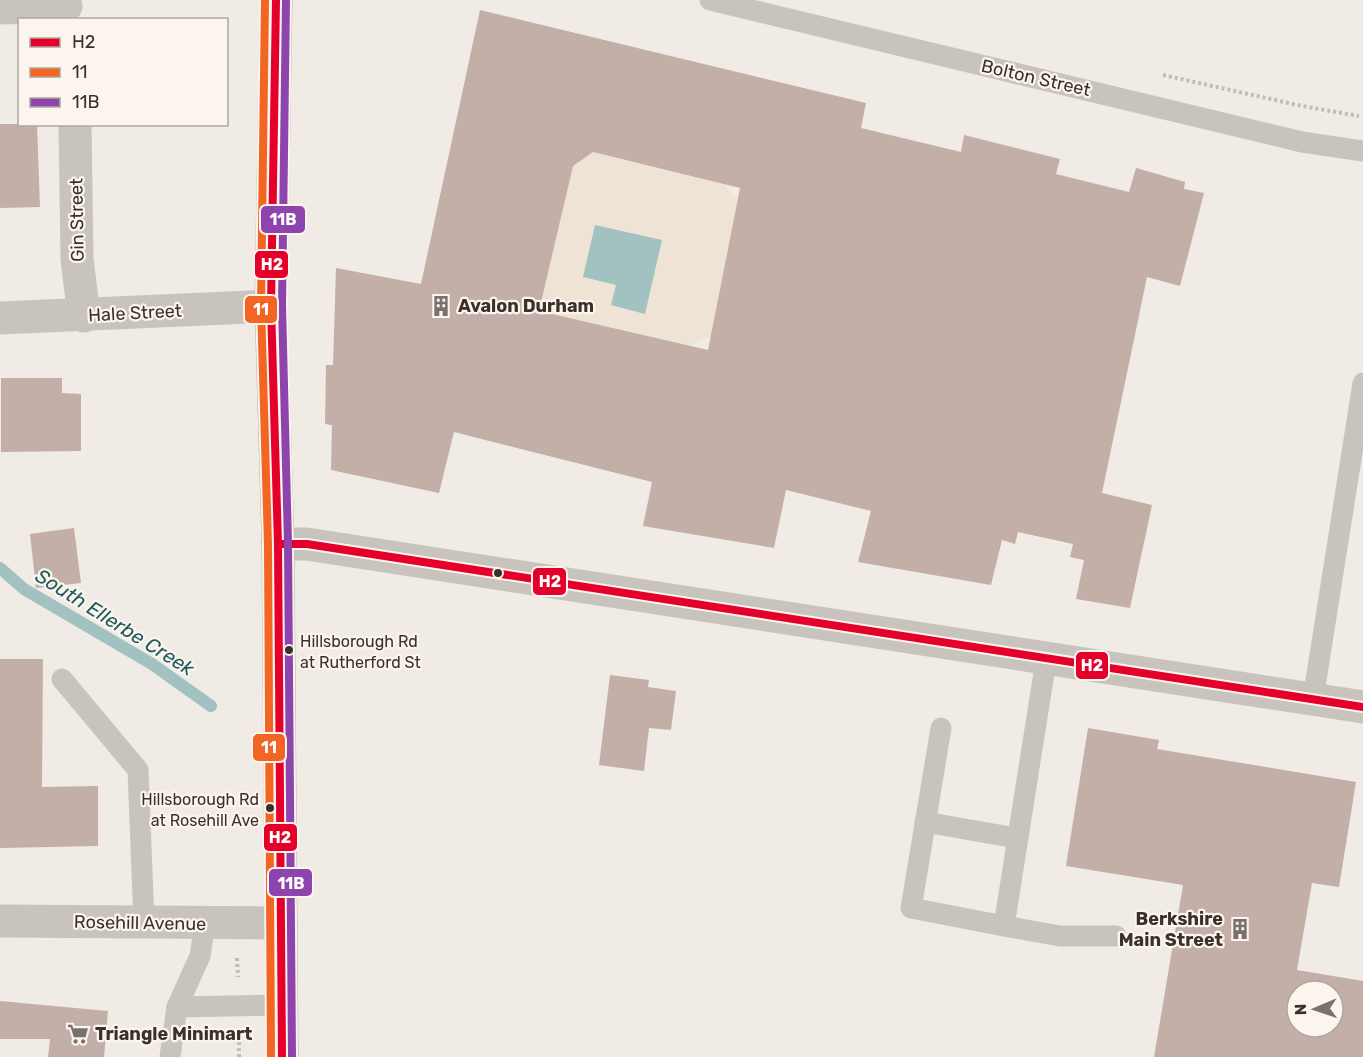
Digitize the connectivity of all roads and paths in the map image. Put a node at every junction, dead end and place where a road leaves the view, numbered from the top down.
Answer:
1 (276, 0) edge
2 (710, 0) edge
3 (0, 8) edge
4 (66, 8) edge
5 (75, 126) edge
6 (1363, 151) edge
7 (271, 306) junction
8 (84, 316) junction
9 (0, 318) edge
10 (1363, 383) edge
11 (278, 544) junction
12 (1046, 660) junction
13 (62, 679) dead end
14 (1313, 699) junction
15 (1363, 707) edge
16 (941, 728) dead end
17 (925, 822) junction
18 (1016, 838) junction
19 (0, 921) edge
20 (144, 923) junction
21 (205, 923) junction
22 (281, 923) junction
23 (1004, 926) junction
24 (1116, 936) dead end
25 (281, 1005) junction
26 (177, 1007) junction
27 (170, 1057) edge
28 (282, 1057) edge

1 - 7 main road
2 - 6 lane, Bolton Street
3 - 4 street
5 - 8 street, Gin Street
7 - 8 street, Hale Street
7 - 11 main road
8 - 9 street, Hale Street
10 - 14 lane
11 - 12 street
11 - 22 main road
12 - 14 street
12 - 18 lane
13 - 20 lane
14 - 15 street
16 - 17 lane
17 - 18 lane
17 - 23 lane
18 - 23 lane
19 - 20 street, Rosehill Avenue
20 - 21 street, Rosehill Avenue
21 - 22 street, Rosehill Avenue
21 - 26 lane
22 - 25 main road
23 - 24 lane
25 - 26 lane
25 - 28 main road
26 - 27 lane

